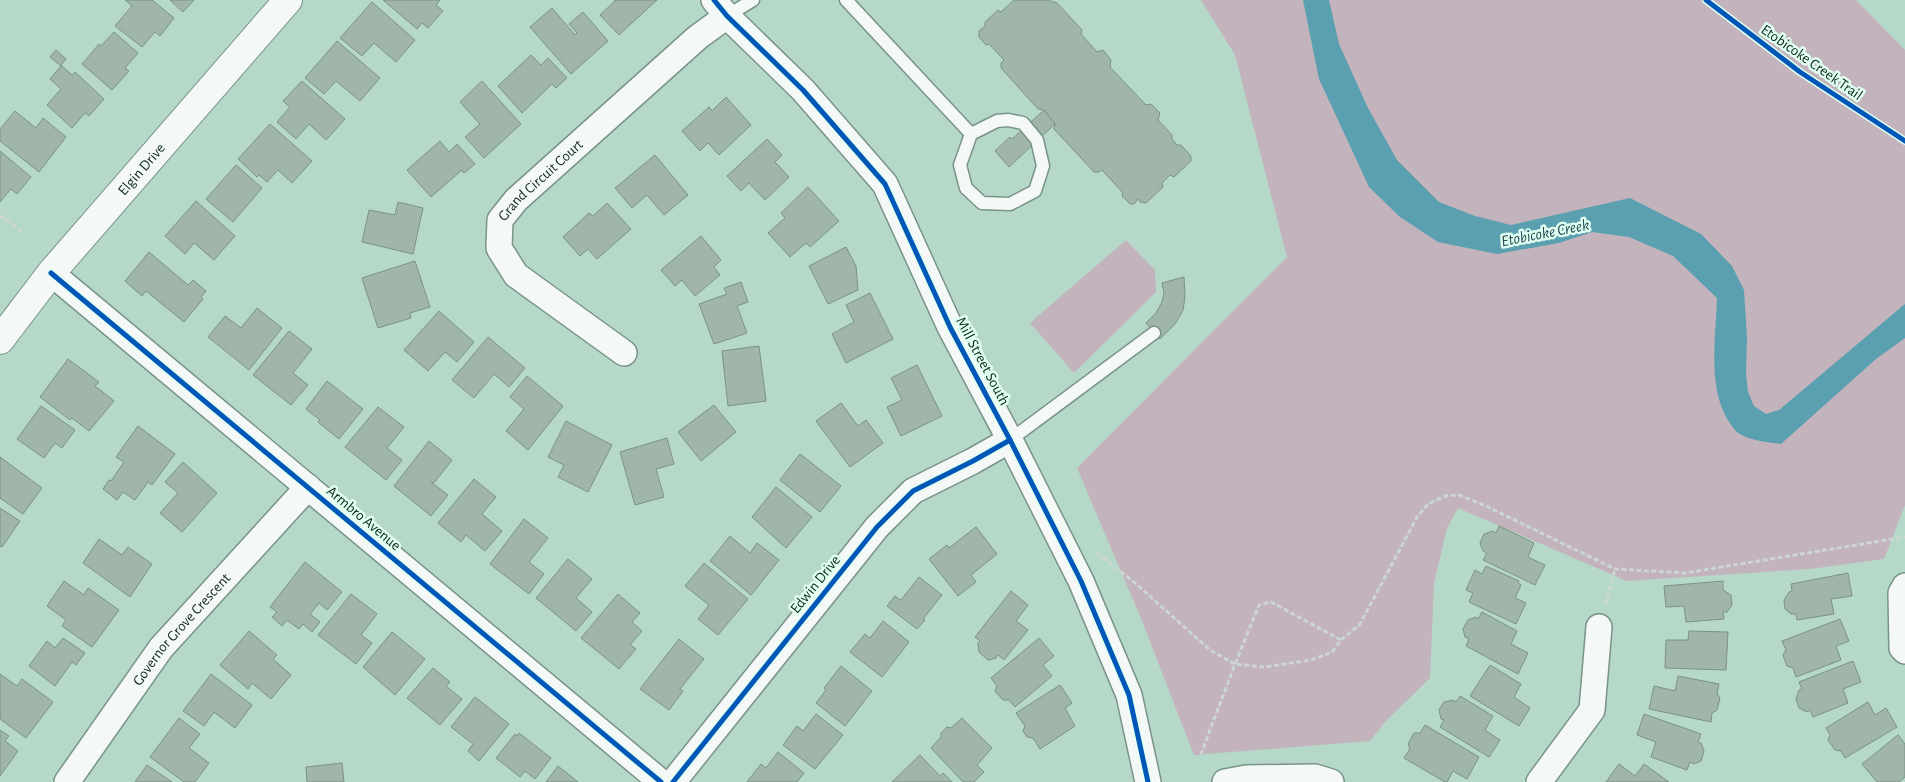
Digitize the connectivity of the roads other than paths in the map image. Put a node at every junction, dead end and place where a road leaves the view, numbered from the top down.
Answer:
1 (288, 0) edge
2 (753, 0) edge
3 (846, 0) edge
4 (721, 8) edge
5 (971, 134) junction
6 (51, 273) junction
7 (1154, 333) dead end
8 (0, 340) edge
9 (624, 353) dead end
10 (1010, 440) junction
11 (308, 487) junction
12 (1905, 586) edge
13 (1599, 627) road end
14 (1905, 651) edge
15 (67, 782) edge
16 (661, 782) edge
17 (673, 782) edge
18 (1148, 782) edge
19 (1224, 782) edge
20 (1332, 782) edge
21 (1539, 782) edge

1 - 6 street, Elgin Drive
2 - 4 lane
3 - 5 lane
4 - 9 street, Grand Circuit Court
4 - 10 street, Mill Street South
5 - 5 lane
6 - 8 street, Elgin Drive
6 - 11 street, Armbro Avenue
7 - 10 lane
10 - 17 street, Edwin Drive
10 - 18 street, Mill Street South
11 - 15 street, Governor Grove Crescent
11 - 16 street, Armbro Avenue
12 - 14 street
13 - 21 street
19 - 20 street

